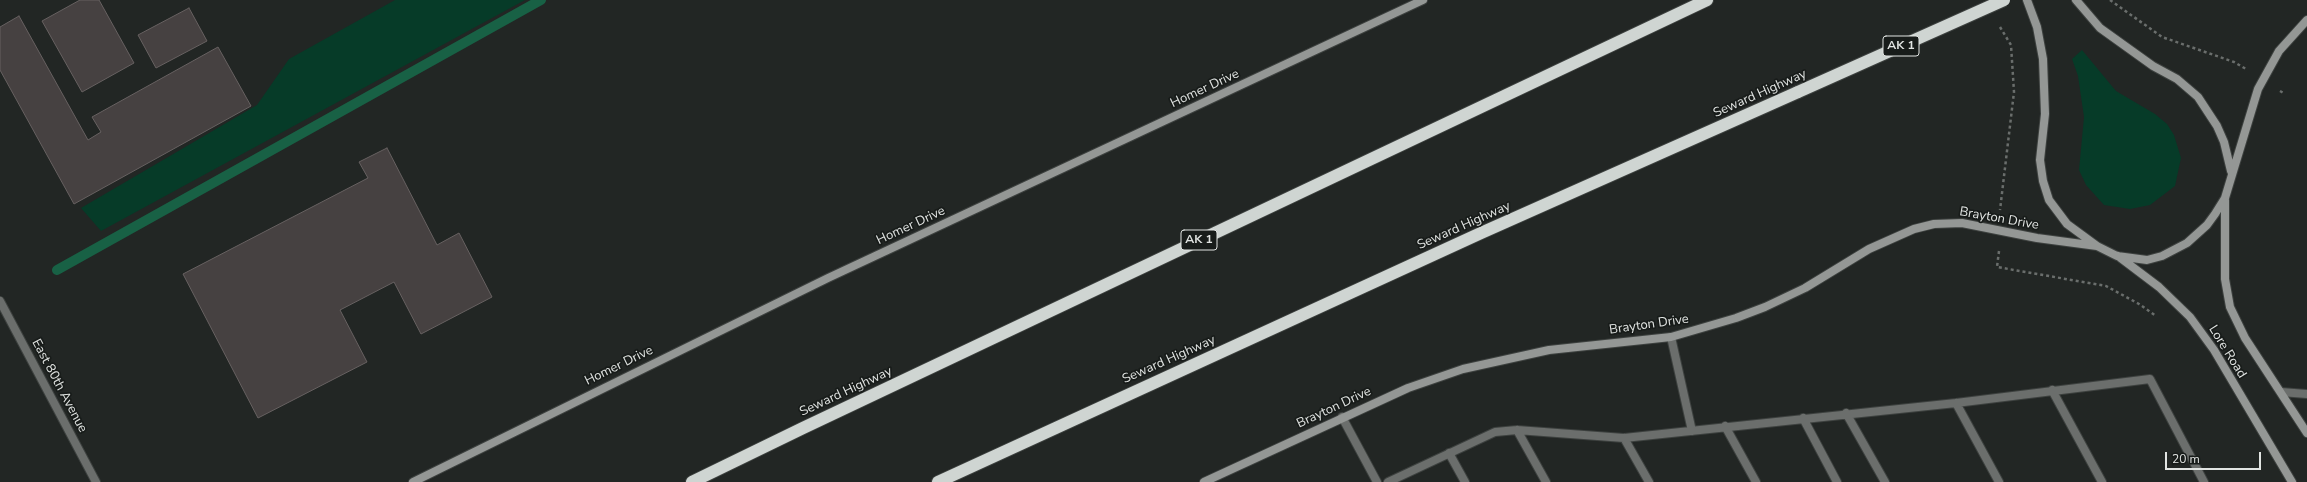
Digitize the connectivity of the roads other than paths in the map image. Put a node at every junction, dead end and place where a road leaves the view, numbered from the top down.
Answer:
1 (1423, 0) edge
2 (1707, 0) edge
3 (2004, 0) edge
4 (2027, 0) edge
5 (2076, 0) edge
6 (2307, 20) edge
7 (2232, 174) junction
8 (2225, 198) junction
9 (2097, 246) junction
10 (2117, 256) junction
11 (0, 301) edge
12 (1671, 336) junction
13 (2052, 390) junction
14 (2281, 392) junction
15 (2307, 394) edge
16 (1956, 403) junction
17 (1846, 413) junction
18 (1342, 418) junction
19 (1803, 418) junction
20 (1725, 426) junction
21 (1517, 430) junction
22 (1692, 431) junction
23 (2307, 433) edge
24 (1036, 436) junction
25 (1624, 438) junction
26 (1449, 453) junction
27 (96, 482) edge
28 (414, 482) edge
29 (692, 482) edge
30 (938, 482) edge
31 (951, 482) edge
32 (1204, 482) edge
33 (1377, 482) edge
34 (1388, 482) edge
35 (1465, 482) edge
36 (1546, 482) edge
37 (1649, 482) edge
38 (1756, 482) edge
39 (1837, 482) edge
40 (1885, 482) edge
41 (1999, 482) edge
42 (2102, 482) edge
43 (2204, 482) edge
44 (2292, 482) edge

1 - 28 street, Homer Drive
2 - 29 highway, Seward Highway / AK 1
3 - 24 highway, Seward Highway / AK 1, bridge
4 - 9 street
5 - 7 street
6 - 7 street
7 - 8 street
8 - 10 street
8 - 14 street, Lore Road
9 - 10 street
9 - 12 street, Brayton Drive
10 - 44 street, Lore Road
11 - 27 street, East 80th Avenue
12 - 18 street, Brayton Drive
12 - 22 street
13 - 16 street
13 - 42 street
13 - 43 street
14 - 15 street
14 - 23 street, Lore Road
16 - 17 street
16 - 41 street
17 - 19 street
17 - 40 street
18 - 32 street, Brayton Drive
18 - 33 street
19 - 20 street
19 - 39 street
20 - 22 street
20 - 38 street
21 - 25 street
21 - 26 street
21 - 36 street
22 - 25 street
24 - 30 highway, Seward Highway / AK 1
24 - 31 highway
25 - 37 street
26 - 34 street
26 - 35 street

